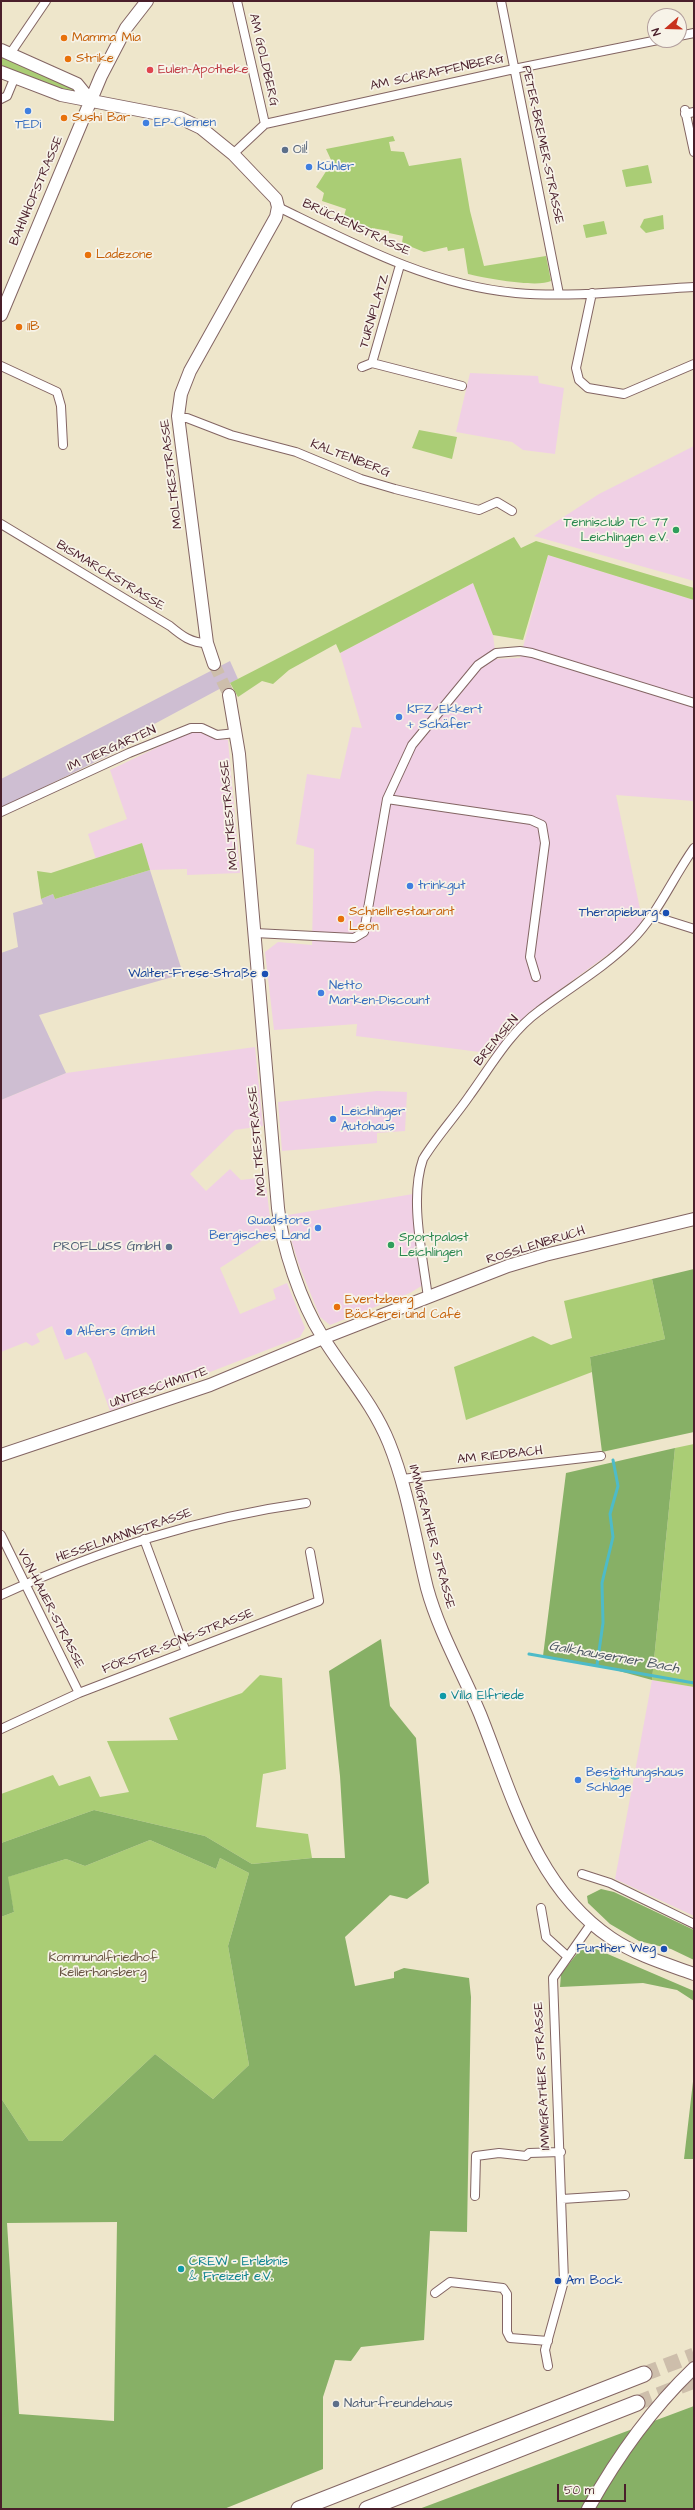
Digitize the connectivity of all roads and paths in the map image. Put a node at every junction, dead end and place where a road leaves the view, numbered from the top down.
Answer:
1 (46, 1) edge
2 (147, 1) edge
3 (237, 1) edge
4 (501, 1) edge
5 (647, 42) edge
6 (6, 50) edge
7 (514, 69) junction
8 (1, 72) edge
9 (14, 79) junction
10 (1, 99) edge
11 (90, 100) junction
12 (694, 112) edge
13 (265, 124) junction
14 (694, 152) edge
15 (233, 154) junction
16 (278, 207) junction
17 (400, 265) junction
18 (694, 287) edge
19 (592, 293) junction
20 (559, 294) junction
21 (1, 315) edge
22 (372, 363) junction
23 (694, 364) edge
24 (1, 366) edge
25 (362, 367) dead end
26 (462, 386) dead end
27 (179, 418) junction
28 (63, 445) dead end
29 (512, 511) dead end
30 (1, 524) edge
31 (207, 643) junction
32 (214, 664) tunnel mouth
33 (229, 695) tunnel mouth
34 (694, 703) edge
35 (236, 733) junction
36 (387, 799) junction
37 (1, 812) edge
38 (694, 848) edge
39 (653, 916) junction
40 (694, 929) edge
41 (254, 933) junction
42 (536, 977) dead end
43 (694, 1219) edge
44 (428, 1298) junction
45 (323, 1338) junction
46 (1, 1455) edge
47 (601, 1456) dead end
48 (402, 1479) junction
49 (306, 1503) dead end
50 (1, 1535) edge
51 (144, 1539) junction
52 (310, 1552) dead end
53 (24, 1584) junction
54 (1, 1594) edge
55 (186, 1652) junction
56 (79, 1693) junction
57 (1, 1729) edge
58 (582, 1874) dead end
59 (541, 1908) dead end
60 (591, 1924) junction
61 (694, 1924) edge
62 (567, 1956) junction
63 (694, 1974) edge
64 (561, 2152) junction
65 (625, 2195) dead end
66 (475, 2196) dead end
67 (562, 2199) junction
68 (435, 2293) dead end
69 (548, 2341) junction
70 (548, 2366) dead end
71 (694, 2368) edge
72 (644, 2374) tunnel mouth
73 (637, 2403) tunnel mouth
74 (299, 2509) edge
75 (367, 2509) edge
76 (588, 2509) edge

1 - 6 street
2 - 11 street, BAHNHOFSTRASSE
3 - 13 street, AM GOLDBERG
4 - 7 street, PETER-BREMER-STRASSE
5 - 7 street, AM SCHRAFFENBERG
6 - 11 street
7 - 13 street, AM SCHRAFFENBERG
7 - 20 street, PETER-BREMER-STRASSE
8 - 9 street
9 - 10 street
9 - 11 street
11 - 15 street
11 - 21 street, BAHNHOFSTRASSE
12 - 14 street
13 - 15 street
15 - 16 street
16 - 17 street, BRÜCKENSTRASSE
16 - 27 street, MOLTKESTRASSE
17 - 20 street, BRÜCKENSTRASSE
17 - 22 street, TURNPLATZ
18 - 19 street, BRÜCKENSTRASSE
19 - 20 street, BRÜCKENSTRASSE
19 - 23 street
22 - 25 street, TURNPLATZ
22 - 26 street, TURNPLATZ
24 - 28 street
27 - 29 street, KALTENBERG
27 - 31 street, MOLTKESTRASSE
30 - 31 street, BISMARCKSTRASSE
31 - 32 street, MOLTKESTRASSE
33 - 35 street, MOLTKESTRASSE
34 - 36 street
35 - 37 street, IM TIERGARTEN
35 - 41 street, MOLTKESTRASSE
36 - 41 street
36 - 42 street
38 - 39 street, BREMSEN
39 - 40 street
39 - 44 street, BREMSEN
41 - 45 street, MOLTKESTRASSE
43 - 44 street, ROSSLENBRUCH
44 - 45 street, ROSSLENBRUCH
45 - 46 street, UNTERSCHMITTE
45 - 48 street, IMMIGRATHER STRASSE
47 - 48 street, AM RIEDBACH
48 - 60 street, IMMIGRATHER STRASSE
49 - 51 street, HESSELMANNSTRASSE
50 - 53 street, VON-HAUER-STRASSE
51 - 53 street, HESSELMANNSTRASSE
51 - 55 street
52 - 55 street, FÖRSTER-SONS-STRASSE
53 - 54 street, HESSELMANNSTRASSE
53 - 56 street, VON-HAUER-STRASSE
55 - 56 street, FÖRSTER-SONS-STRASSE
56 - 57 street, FÖRSTER-SONS-STRASSE
58 - 61 street
59 - 62 street
60 - 62 street, IMMIGRATHER STRASSE
60 - 63 street
62 - 64 street, IMMIGRATHER STRASSE
64 - 66 street
64 - 67 street, IMMIGRATHER STRASSE
65 - 67 street
67 - 69 street, IMMIGRATHER STRASSE
68 - 69 street
69 - 70 street, IMMIGRATHER STRASSE
71 - 76 street
72 - 74 highway
73 - 75 highway

